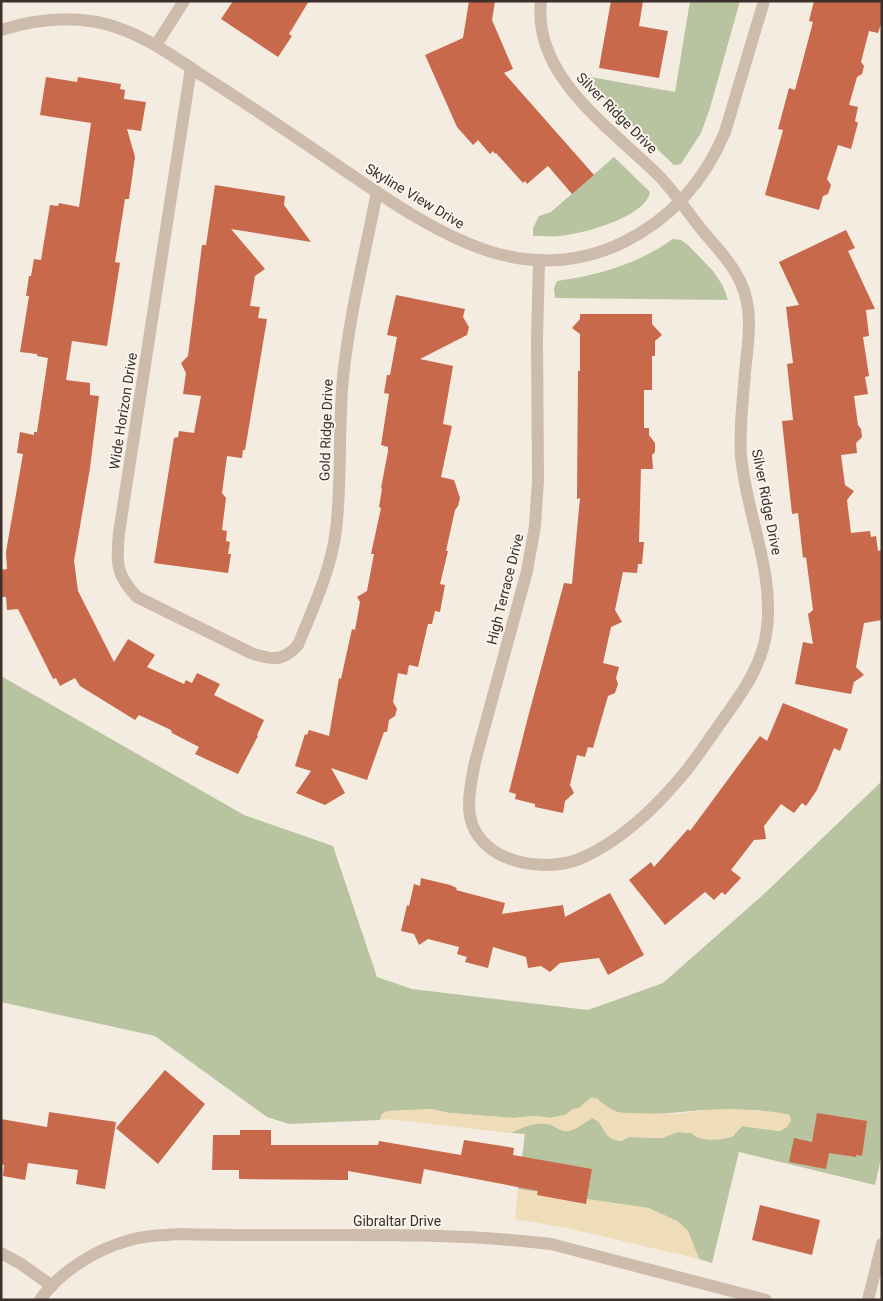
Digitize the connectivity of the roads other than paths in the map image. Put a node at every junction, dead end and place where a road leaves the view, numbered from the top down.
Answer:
1 (184, 1) edge
2 (542, 1) edge
3 (764, 1) edge
4 (1, 30) edge
5 (156, 45) junction
6 (191, 68) junction
7 (377, 192) junction
8 (681, 201) junction
9 (539, 260) junction
10 (281, 658) joint
11 (468, 800) joint
12 (882, 1244) edge
13 (1, 1253) edge
14 (52, 1286) junction
15 (732, 1296) edge
16 (40, 1300) edge
17 (766, 1300) edge
18 (868, 1300) edge

1 - 5 street
2 - 8 street, Silver Ridge Drive
3 - 8 street, Skyline View Drive
4 - 5 street, Skyline View Drive
5 - 6 street, Skyline View Drive
6 - 7 street, Skyline View Drive
6 - 10 street, Wide Horizon Drive
7 - 9 street, Skyline View Drive
7 - 10 street, Gold Ridge Drive
8 - 9 street, Skyline View Drive
8 - 11 street, Silver Ridge Drive
9 - 11 street, High Terrace Drive
12 - 18 street
13 - 14 street
14 - 15 street, Gibraltar Drive
14 - 16 street, Gibraltar Drive
15 - 17 street, Gibraltar Drive

